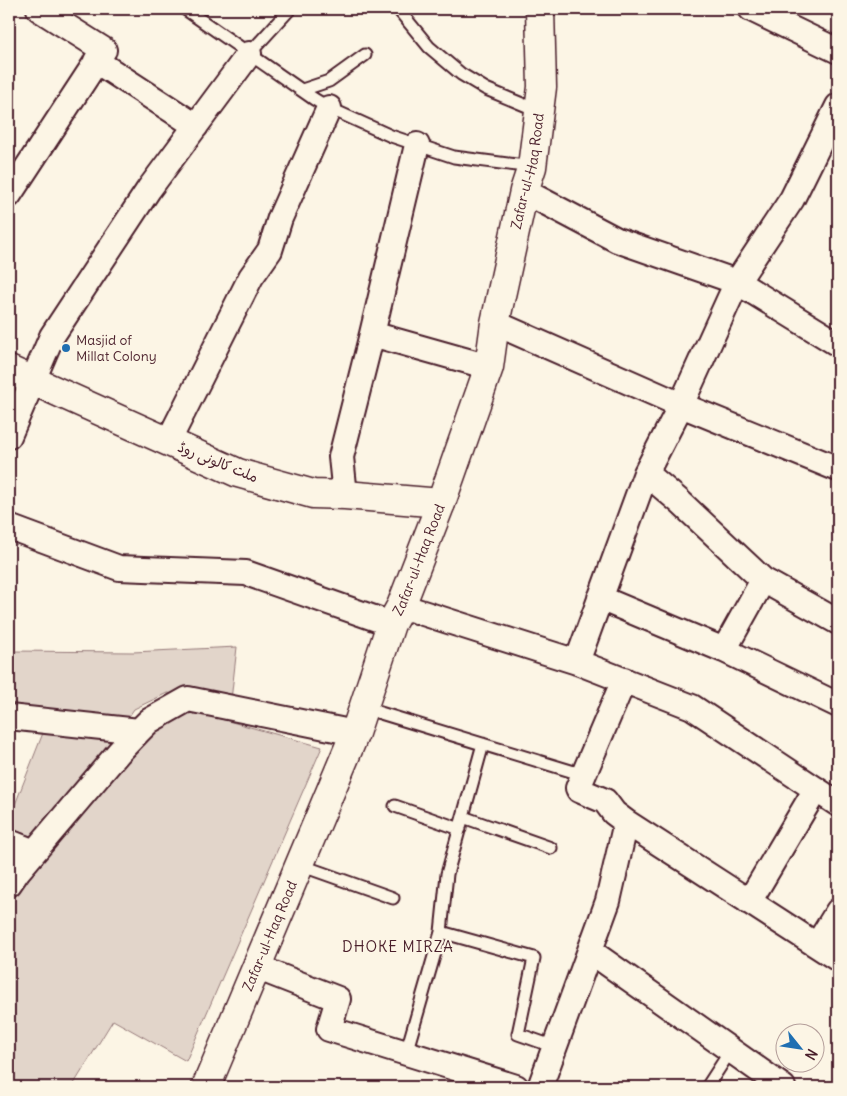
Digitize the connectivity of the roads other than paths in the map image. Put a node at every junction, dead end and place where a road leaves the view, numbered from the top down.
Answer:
1 (39, 9) edge
2 (185, 9) edge
3 (290, 9) edge
4 (398, 9) edge
5 (540, 9) edge
6 (751, 9) edge
7 (838, 51) edge
8 (250, 54) junction
9 (365, 55) dead end
10 (96, 61) junction
11 (302, 90) junction
12 (838, 106) edge
13 (329, 108) junction
14 (539, 111) junction
15 (196, 126) junction
16 (830, 142) edge
17 (417, 145) junction
18 (528, 179) junction
19 (9, 195) edge
20 (737, 282) junction
21 (495, 323) junction
22 (372, 334) junction
23 (838, 344) edge
24 (489, 367) junction
25 (21, 376) edge
26 (681, 405) junction
27 (9, 436) edge
28 (168, 442) junction
29 (838, 469) edge
30 (646, 473) junction
31 (345, 495) junction
32 (441, 504) junction
33 (9, 527) edge
34 (764, 580) junction
35 (600, 598) junction
36 (396, 615) junction
37 (838, 622) edge
38 (724, 650) junction
39 (577, 662) junction
40 (624, 680) junction
41 (838, 705) edge
42 (364, 708) junction
43 (9, 717) edge
44 (139, 731) junction
45 (355, 733) junction
46 (483, 744) junction
47 (584, 775) junction
48 (816, 789) junction
49 (838, 804) edge
50 (395, 806) dead end
51 (463, 817) junction
52 (626, 822) junction
53 (460, 829) junction
54 (9, 842) edge
55 (551, 848) dead end
56 (34, 852) junction
57 (300, 865) junction
58 (9, 884) edge
59 (393, 898) dead end
60 (749, 902) junction
61 (838, 911) edge
62 (441, 932) junction
63 (817, 946) junction
64 (590, 951) junction
65 (838, 959) edge
66 (256, 968) junction
67 (555, 1047) junction
68 (731, 1050) junction
69 (406, 1053) junction
70 (548, 1084) edge
71 (206, 1087) edge
72 (516, 1087) edge
73 (707, 1087) edge
74 (783, 1087) edge

1 - 10 street
2 - 8 lane
3 - 8 lane
4 - 14 lane
5 - 14 street, Zafar-ul-Haq Road
6 - 7 street
8 - 11 lane
8 - 15 street
9 - 11 lane
10 - 15 street
10 - 19 street
11 - 13 lane
12 - 16 street
13 - 17 lane
13 - 28 street
14 - 18 street, Zafar-ul-Haq Road
15 - 25 street
16 - 20 street
17 - 18 lane
17 - 22 street
18 - 20 street
18 - 21 street, Zafar-ul-Haq Road
20 - 23 street
20 - 26 street
21 - 24 street, Zafar-ul-Haq Road
21 - 26 street
22 - 24 street
22 - 31 street
24 - 32 street, Zafar-ul-Haq Road
25 - 27 street
25 - 28 street, ملت کالونی روڈ
26 - 29 street
26 - 30 street
28 - 31 street, ملت کالونی روڈ
30 - 34 street
30 - 35 street
31 - 32 street, ملت کالونی روڈ
32 - 36 street, Zafar-ul-Haq Road
33 - 36 street
34 - 37 street
34 - 38 street
35 - 38 street
35 - 39 street
36 - 39 street
36 - 42 street, Zafar-ul-Haq Road
38 - 41 street
39 - 40 street
40 - 47 street
40 - 48 street
42 - 45 street, Zafar-ul-Haq Road
42 - 46 lane
43 - 44 street
44 - 45 street
44 - 56 street
45 - 57 street, Zafar-ul-Haq Road
46 - 47 lane
46 - 51 lane
47 - 52 street
48 - 49 street
48 - 60 street
50 - 53 lane
51 - 53 lane
51 - 55 lane
52 - 60 street
52 - 64 street
53 - 62 lane
54 - 56 street
56 - 58 street
57 - 59 lane
57 - 66 street, Zafar-ul-Haq Road
60 - 63 street
61 - 63 street
62 - 67 lane
62 - 69 lane
63 - 65 street
64 - 67 street
64 - 68 street
66 - 69 street
66 - 71 street, Zafar-ul-Haq Road
67 - 70 street
68 - 73 lane
68 - 74 street
69 - 72 street

